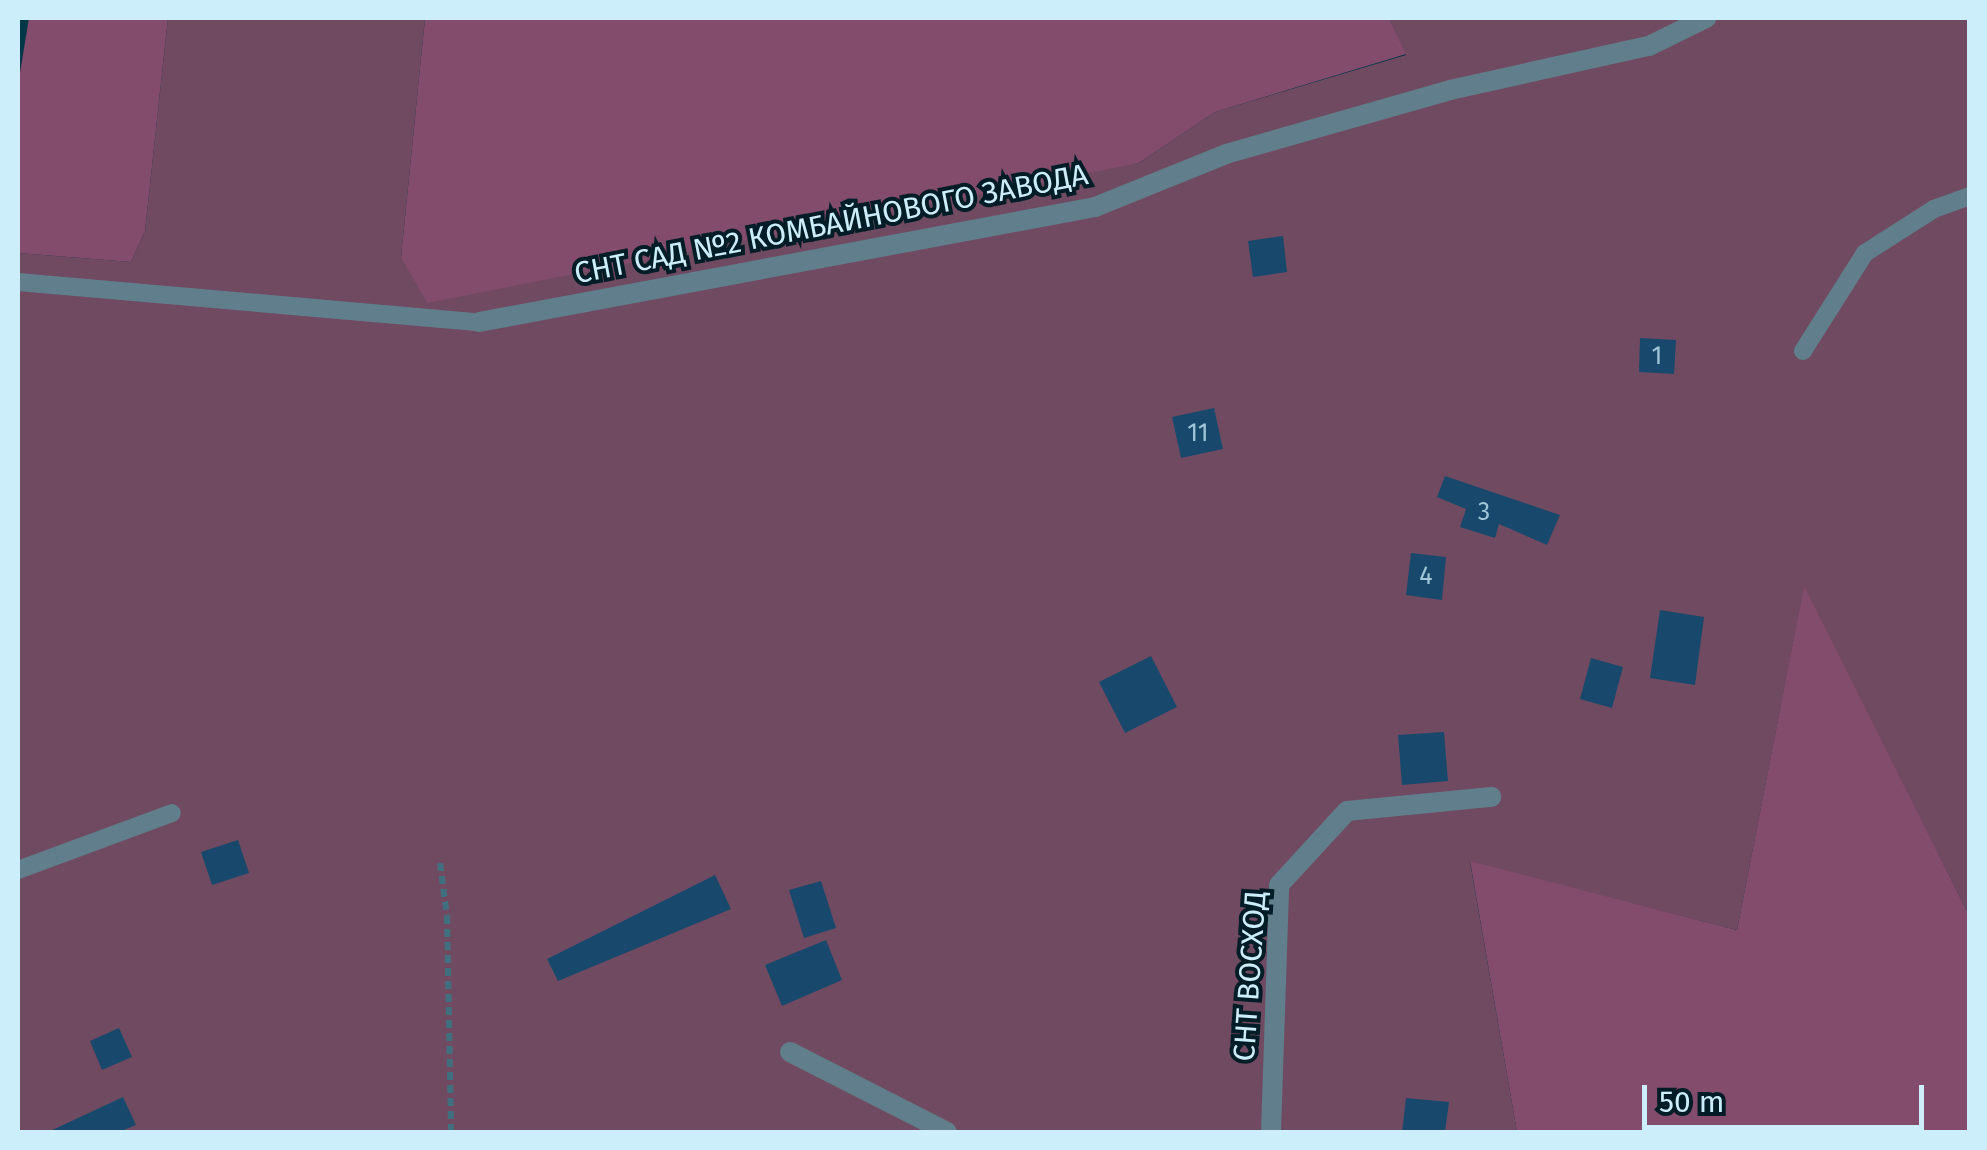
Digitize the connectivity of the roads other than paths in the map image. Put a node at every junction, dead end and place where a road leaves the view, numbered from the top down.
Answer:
1 (1706, 18) edge
2 (1970, 196) edge
3 (18, 282) edge
4 (479, 322) joint
5 (1803, 351) dead end
6 (1491, 797) dead end
7 (172, 813) dead end
8 (18, 870) edge
9 (790, 1052) dead end
10 (947, 1132) edge
11 (1271, 1132) edge

1 - 4 street, СНТ САД №2 КОМБАЙНОВОГО ЗАВОДА
2 - 5 lane
3 - 4 lane
6 - 11 street, СНТ ВОСХОД
7 - 8 lane
9 - 10 street

